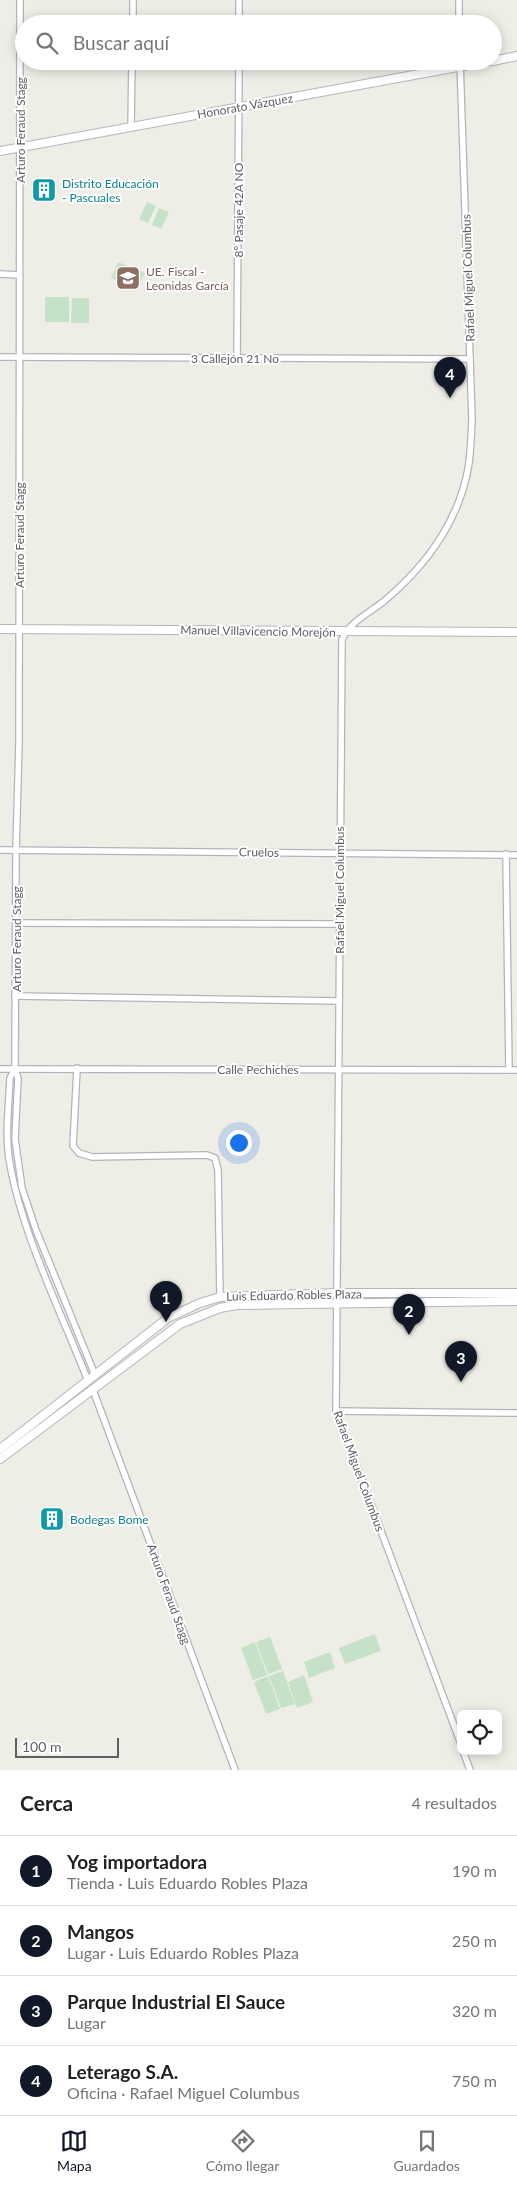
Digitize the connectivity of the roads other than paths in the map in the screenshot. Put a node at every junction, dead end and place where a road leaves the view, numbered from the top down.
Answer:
1 (20, 0) edge
2 (133, 0) edge
3 (239, 0) edge
4 (459, 0) edge
5 (20, 15) edge
6 (133, 15) edge
7 (239, 15) edge
8 (459, 15) edge
9 (517, 56) edge
10 (502, 59) edge
11 (20, 70) edge
12 (132, 70) edge
13 (239, 70) edge
14 (429, 70) edge
15 (460, 70) edge
16 (239, 107) junction
17 (131, 127) junction
18 (19, 148) junction
19 (0, 151) edge
20 (0, 274) edge
21 (19, 274) junction
22 (0, 357) edge
23 (19, 357) junction
24 (237, 358) junction
25 (470, 359) junction
26 (0, 629) edge
27 (18, 629) junction
28 (345, 632) junction
29 (517, 632) edge
30 (0, 850) edge
31 (16, 850) junction
32 (340, 853) junction
33 (506, 854) junction
34 (517, 854) edge
35 (16, 923) junction
36 (339, 924) junction
37 (15, 996) junction
38 (339, 1002) junction
39 (78, 1068) junction
40 (0, 1069) edge
41 (15, 1069) junction
42 (338, 1069) junction
43 (509, 1070) junction
44 (517, 1070) edge
45 (337, 1293) junction
46 (517, 1293) edge
47 (220, 1297) junction
48 (517, 1301) edge
49 (337, 1304) junction
50 (96, 1375) junction
51 (88, 1381) junction
52 (93, 1390) junction
53 (336, 1411) junction
54 (517, 1413) edge
55 (0, 1448) edge
56 (0, 1459) edge
57 (457, 1733) edge
58 (464, 1755) edge
59 (235, 1770) edge
60 (470, 1770) edge

1 - 5 street, Arturo Feraud Stagg
2 - 6 street
3 - 7 street
4 - 8 street
9 - 10 street, Honorato Vázquez
11 - 18 street, Arturo Feraud Stagg
12 - 17 street
13 - 16 street, 8º Pasaje 42A NO
14 - 16 street, Honorato Vázquez
15 - 25 street, Rafael Miguel Columbus
16 - 17 street, Honorato Vázquez
16 - 24 street, 8º Pasaje 42A NO
17 - 18 street, Honorato Vázquez
18 - 19 street, Honorato Vázquez
18 - 21 street, Arturo Feraud Stagg
20 - 21 street
21 - 23 street, Arturo Feraud Stagg
22 - 23 street, 3 Callejón 21 No
23 - 24 street, 3 Callejón 21 No
23 - 27 street, Arturo Feraud Stagg
24 - 25 street, 3 Callejón 21 No
25 - 28 street, Rafael Miguel Columbus
26 - 27 street, Manuel Villavicencio Morejón
27 - 28 street, Manuel Villavicencio Morejón
27 - 31 street, Arturo Feraud Stagg
28 - 29 street, Manuel Villavicencio Morejón
28 - 32 street, Rafael Miguel Columbus
30 - 31 street, Cruelos
31 - 32 street, Cruelos
31 - 35 street, Arturo Feraud Stagg
32 - 33 street, Cruelos
32 - 36 street, Rafael Miguel Columbus
33 - 34 street, Cruelos
33 - 43 street
35 - 36 street
35 - 37 street, Arturo Feraud Stagg
36 - 38 street, Rafael Miguel Columbus
37 - 38 street
37 - 41 street, Arturo Feraud Stagg
38 - 42 street, Rafael Miguel Columbus
39 - 41 street, Calle Pechiches
39 - 42 street, Calle Pechiches
39 - 47 street
40 - 41 street, Calle Pechiches
41 - 50 street, Arturo Feraud Stagg
41 - 51 street, Arturo Feraud Stagg
42 - 43 street, Calle Pechiches
42 - 45 street, Rafael Miguel Columbus
43 - 44 street, Calle Pechiches
45 - 46 street, Luis Eduardo Robles Plaza
45 - 47 street, Luis Eduardo Robles Plaza
45 - 49 street, Rafael Miguel Columbus
47 - 50 street, Luis Eduardo Robles Plaza
48 - 49 street, Luis Eduardo Robles Plaza
49 - 52 street, Luis Eduardo Robles Plaza
49 - 53 street, Rafael Miguel Columbus
50 - 51 street, Luis Eduardo Robles Plaza
51 - 55 street, Luis Eduardo Robles Plaza
52 - 56 street, Luis Eduardo Robles Plaza
52 - 59 street, Arturo Feraud Stagg
53 - 54 street
53 - 57 street, Rafael Miguel Columbus
58 - 60 street

